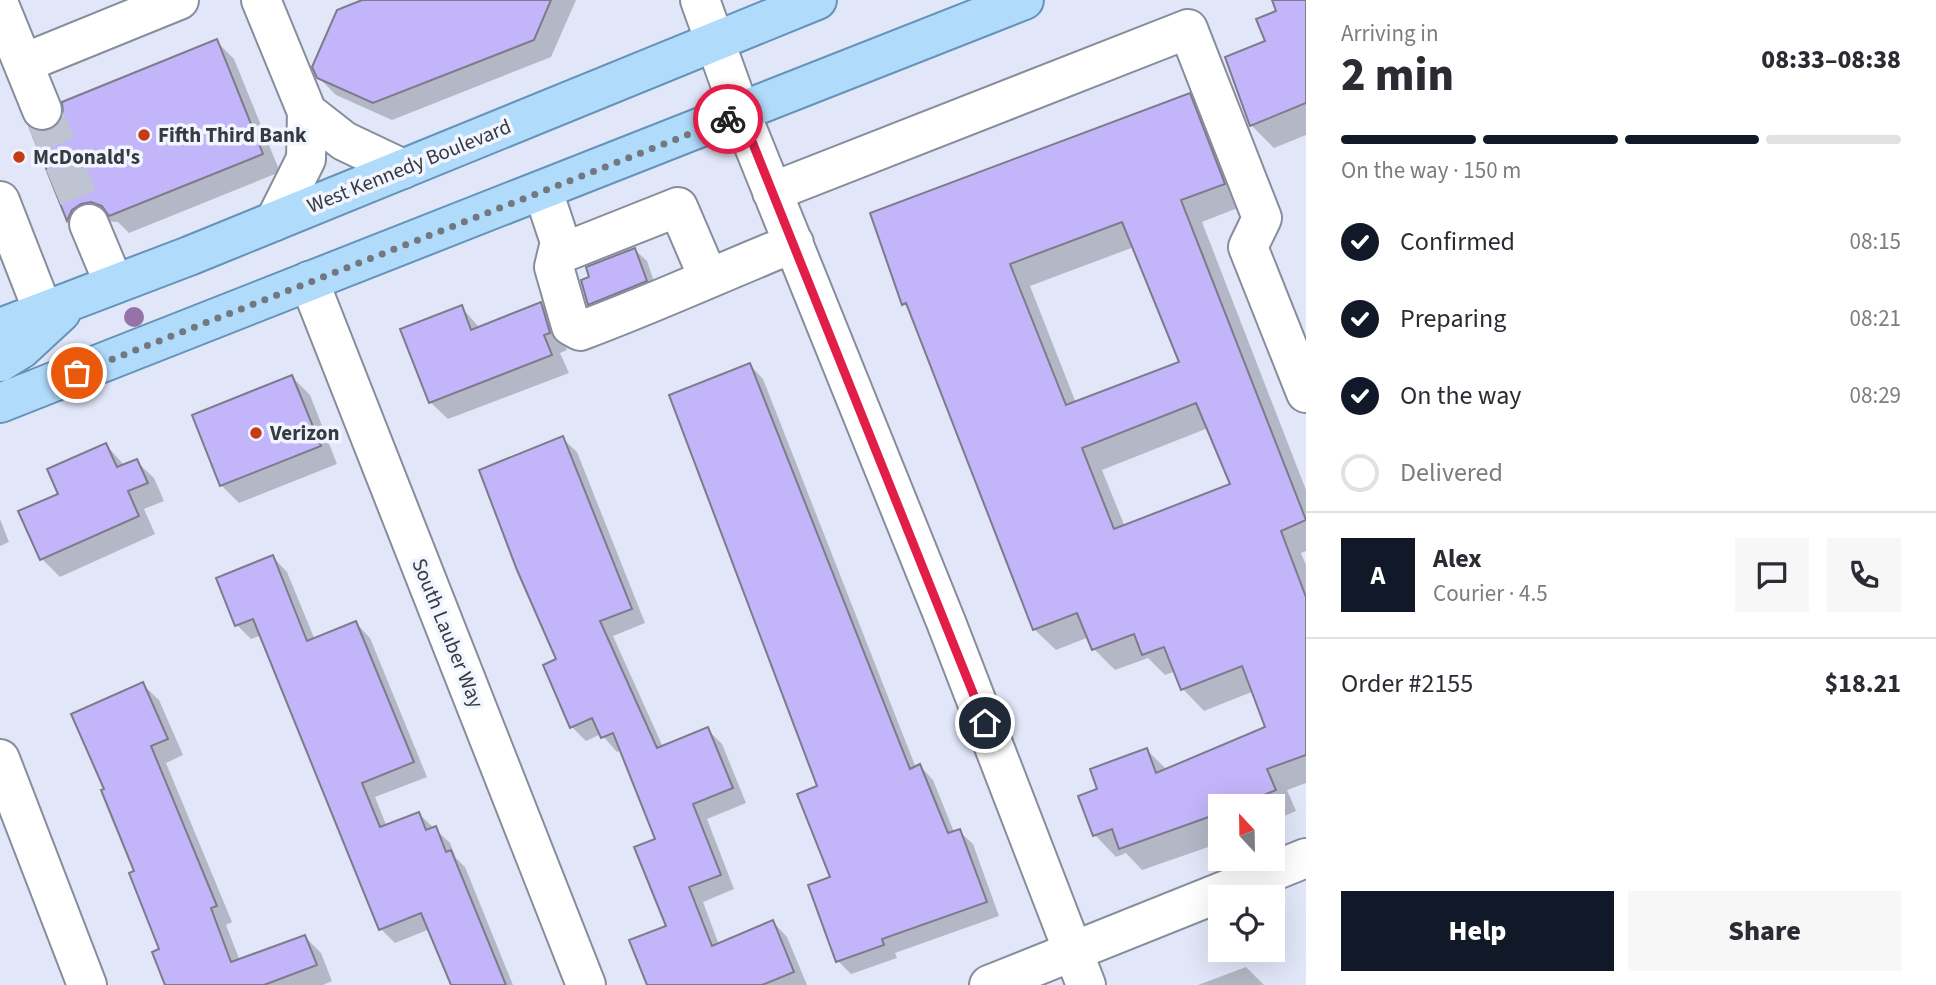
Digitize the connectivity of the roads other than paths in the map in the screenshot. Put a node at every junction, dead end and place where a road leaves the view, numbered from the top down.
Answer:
1 (179, 0) edge
2 (261, 0) edge
3 (700, 0) edge
4 (816, 0) edge
5 (1024, 0) edge
6 (0, 7) edge
7 (716, 41) junction
8 (24, 63) junction
9 (42, 110) tunnel mouth
10 (307, 112) junction
11 (741, 114) junction
12 (403, 169) junction
13 (543, 191) junction
14 (772, 192) junction
15 (0, 201) edge
16 (275, 221) junction
17 (89, 224) tunnel mouth
18 (794, 243) junction
19 (10, 255) edge
20 (557, 255) junction
21 (708, 277) junction
22 (309, 281) junction
23 (114, 284) junction
24 (58, 305) junction
25 (0, 328) edge
26 (0, 362) edge
27 (1306, 393) edge
28 (0, 403) edge
29 (0, 758) edge
30 (1306, 858) edge
31 (1079, 968) edge
32 (87, 985) edge
33 (586, 985) edge
34 (989, 985) edge

1 - 8 street
2 - 10 street
3 - 7 street
4 - 7 main road, West Kennedy Boulevard
5 - 11 main road
6 - 8 street
7 - 11 street
7 - 12 main road, West Kennedy Boulevard
8 - 9 street
10 - 12 street
10 - 16 street
11 - 13 main road
11 - 14 street
12 - 16 main road, West Kennedy Boulevard
13 - 20 street
13 - 22 main road
14 - 18 street
14 - 27 street
15 - 19 street
16 - 23 main road, West Kennedy Boulevard
17 - 23 street
18 - 21 street
18 - 31 street
19 - 24 street
20 - 21 street
20 - 21 street
22 - 28 main road
22 - 33 street, South Lauber Way
23 - 24 main road, West Kennedy Boulevard
24 - 25 main road, West Kennedy Boulevard
24 - 26 main road
29 - 32 street
30 - 31 street
31 - 34 street

